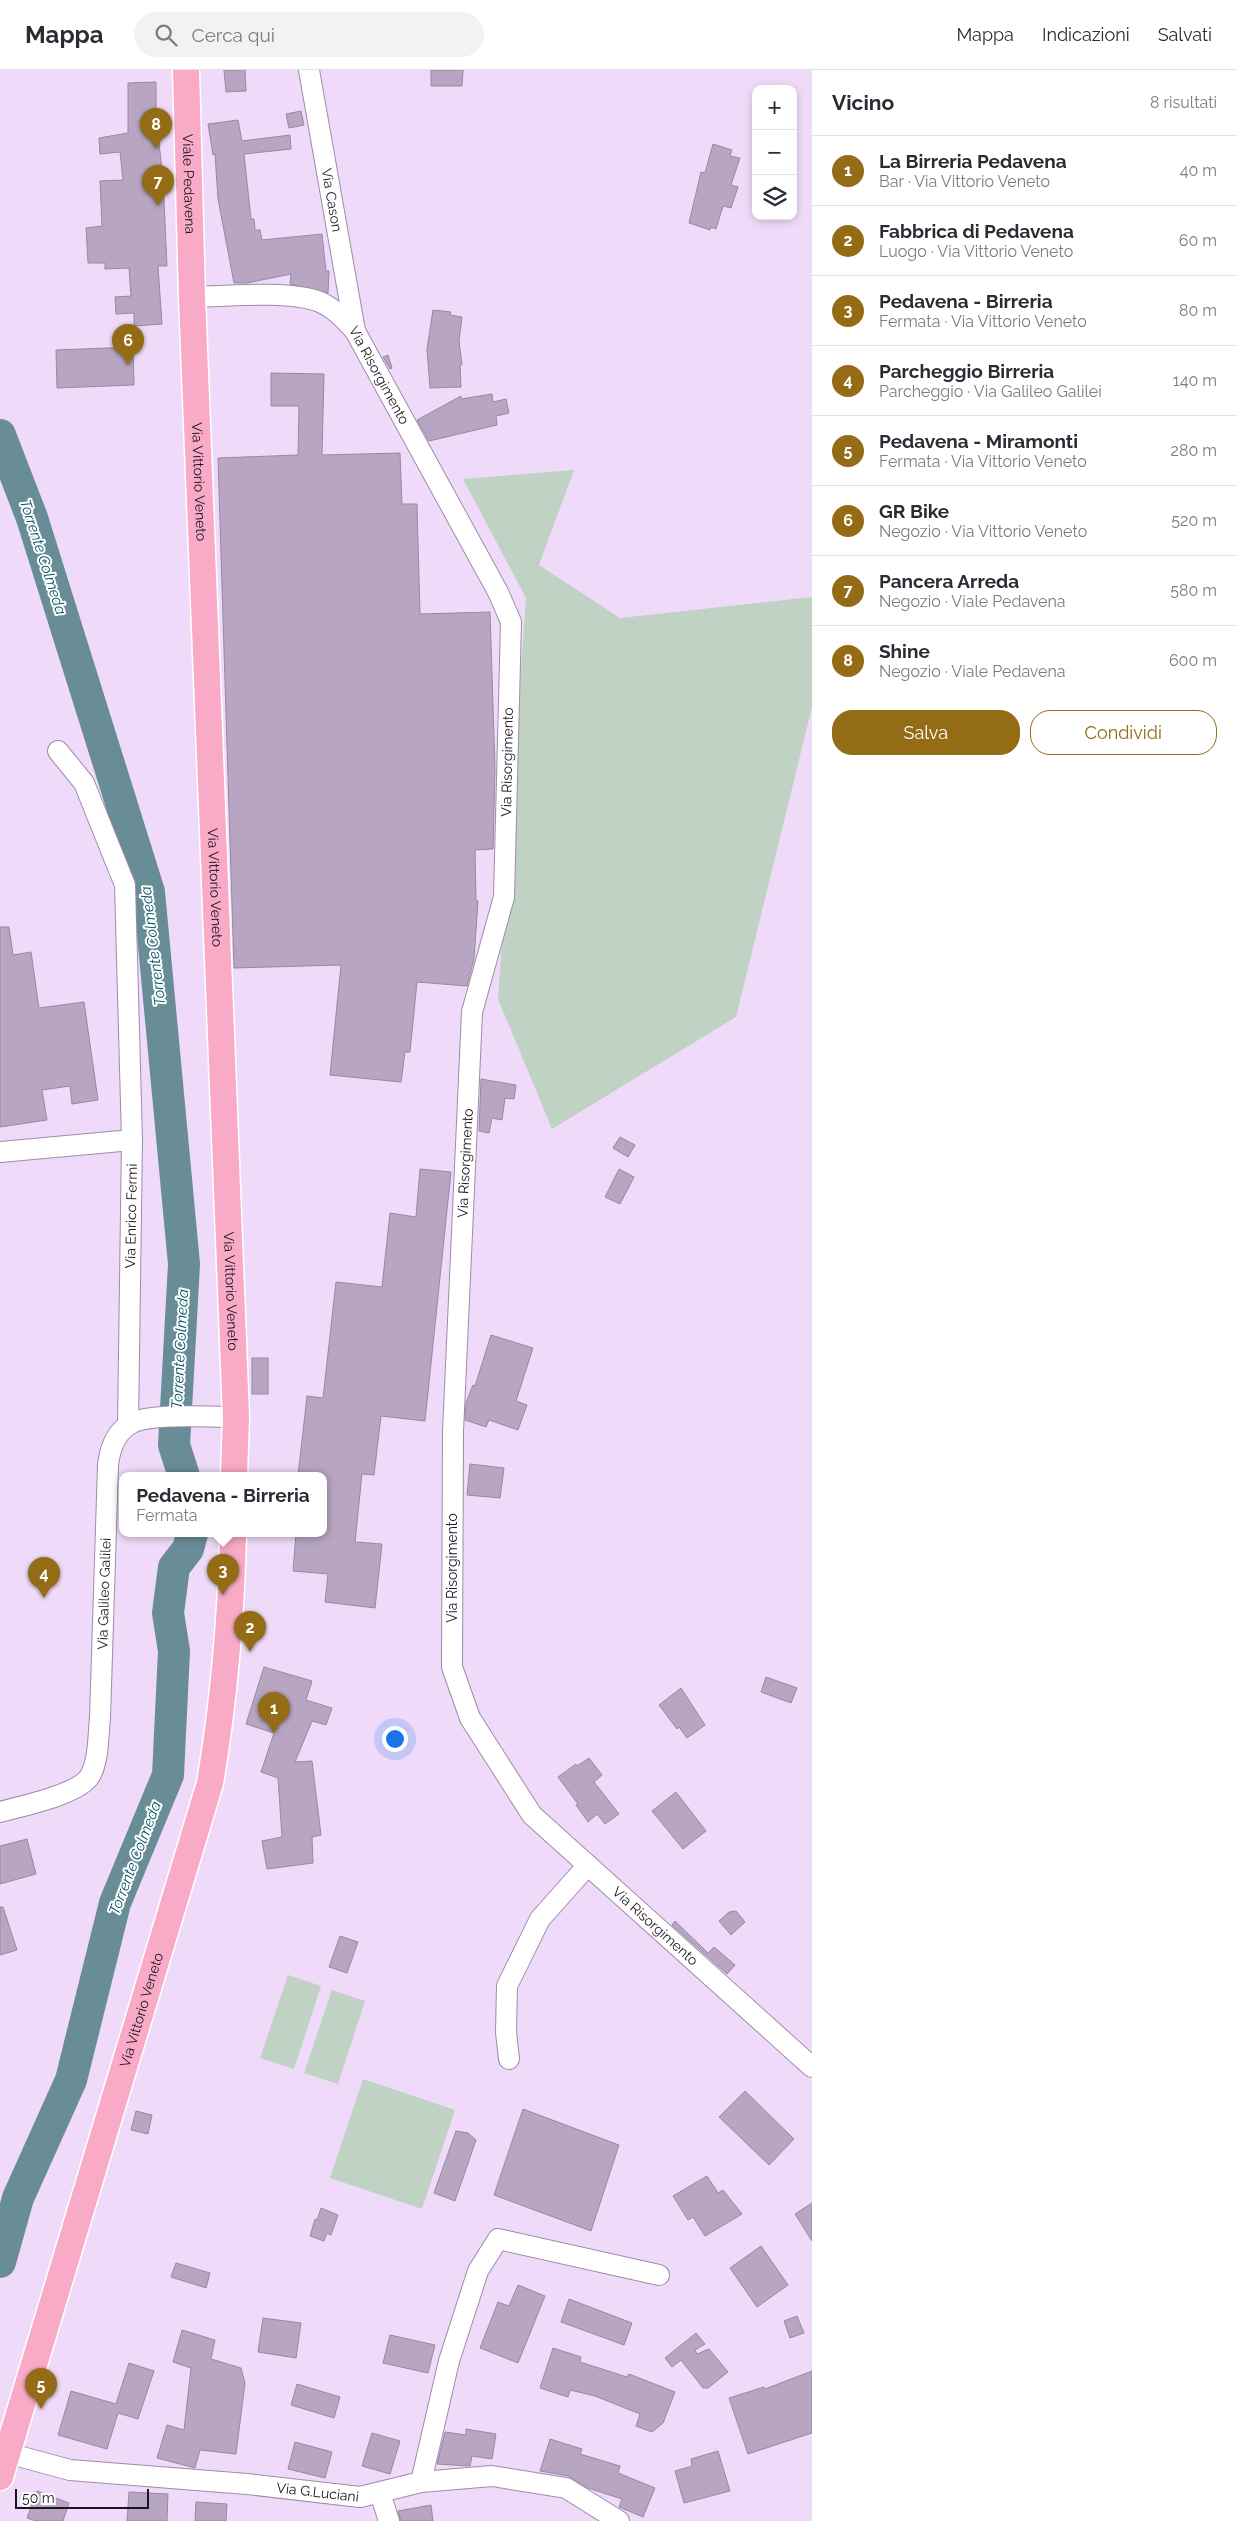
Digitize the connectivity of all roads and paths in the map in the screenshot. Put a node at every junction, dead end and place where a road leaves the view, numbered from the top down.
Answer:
1 (186, 70) edge
2 (309, 70) edge
3 (192, 296) junction
4 (355, 331) junction
5 (58, 751) dead end
6 (132, 1140) junction
7 (0, 1152) edge
8 (236, 1417) junction
9 (136, 1422) junction
10 (234, 1472) edge
11 (233, 1537) edge
12 (0, 1812) edge
13 (588, 1865) junction
14 (509, 2059) dead end
15 (812, 2067) edge
16 (659, 2275) dead end
17 (4, 2465) edge
18 (421, 2482) junction
19 (380, 2493) junction
20 (389, 2521) edge
21 (619, 2521) edge

1 - 3 main road, Viale Pedavena
2 - 4 street, Via Cason
3 - 4 street, Via Risorgimento
3 - 8 main road, Via Vittorio Veneto
4 - 13 street, Via Risorgimento
5 - 6 street, Via Enrico Fermi
6 - 7 street
6 - 9 street, Via Enrico Fermi
8 - 9 street
8 - 10 main road, Via Vittorio Veneto
9 - 12 street, Via Galileo Galilei
11 - 17 main road, Via Vittorio Veneto
13 - 14 street
13 - 15 street, Via Risorgimento
16 - 18 street
17 - 19 street, Via G.Luciani
18 - 19 street, Via G.Luciani
18 - 21 street, Via G.Luciani
19 - 20 street

